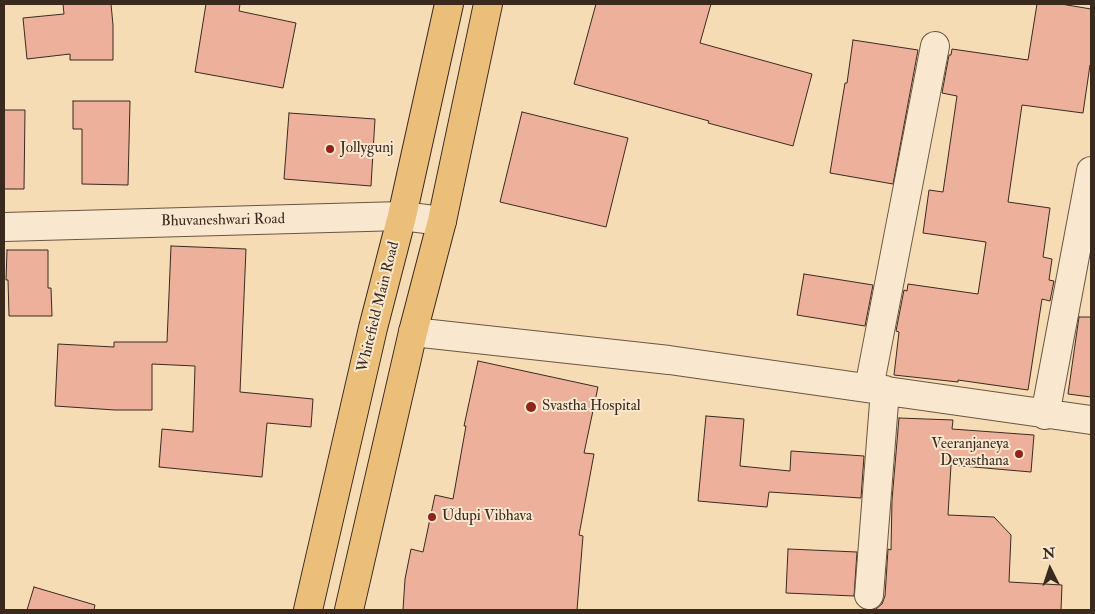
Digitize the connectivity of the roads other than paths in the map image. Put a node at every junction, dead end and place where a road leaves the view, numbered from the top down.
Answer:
1 (449, 4) edge
2 (488, 4) edge
3 (935, 46) dead end
4 (1091, 171) edge
5 (402, 216) junction
6 (442, 221) junction
7 (4, 227) edge
8 (413, 332) junction
9 (877, 389) junction
10 (1045, 415) junction
11 (1091, 420) edge
12 (869, 595) dead end
13 (308, 610) edge
14 (348, 610) edge

1 - 5 main road, Whitefield Main Road
2 - 6 main road
3 - 9 street
4 - 10 street
5 - 6 street, Bhuvaneshwari Road
5 - 7 street, Bhuvaneshwari Road
5 - 13 main road, Whitefield Main Road
6 - 8 main road
8 - 9 street
8 - 14 main road
9 - 10 street
9 - 12 street
10 - 11 street

